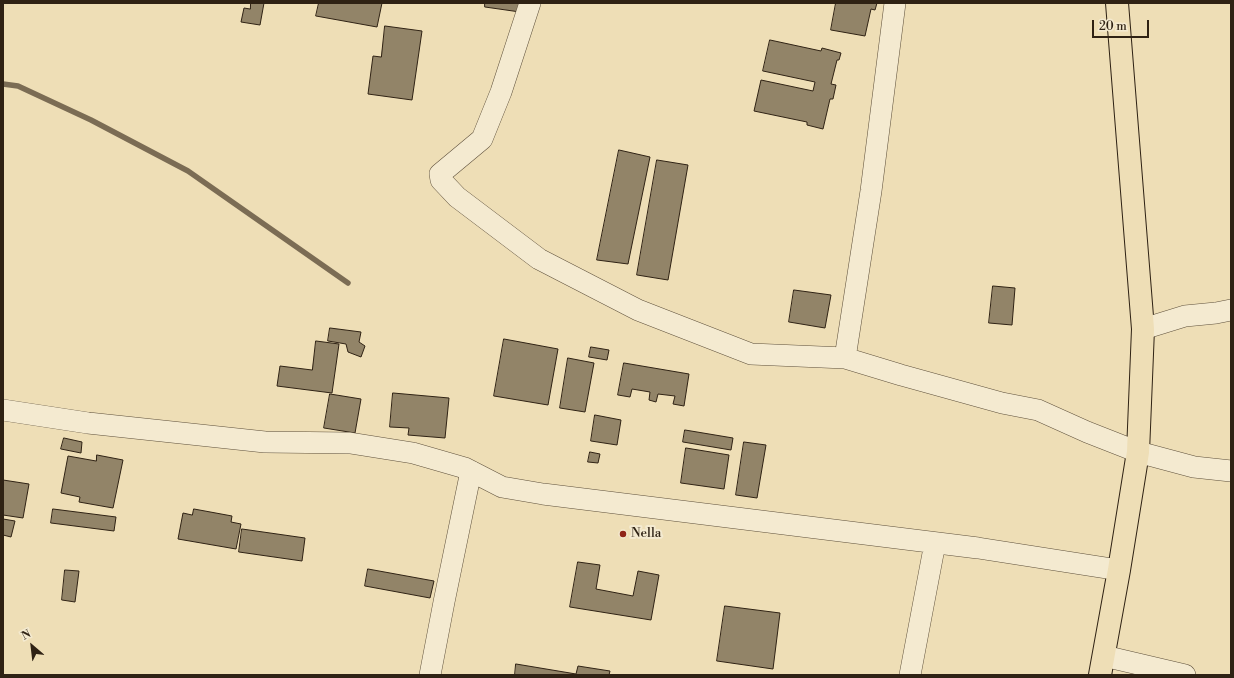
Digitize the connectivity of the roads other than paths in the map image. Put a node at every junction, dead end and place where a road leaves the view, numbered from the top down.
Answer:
1 (530, 3) edge
2 (895, 3) edge
3 (1117, 3) edge
4 (1231, 310) edge
5 (1143, 329) junction
6 (845, 358) junction
7 (3, 410) edge
8 (1138, 452) junction
9 (471, 471) junction
10 (1231, 471) edge
11 (935, 543) junction
12 (1119, 570) junction
13 (1102, 666) edge
14 (430, 675) edge
15 (910, 675) edge
16 (1185, 675) edge

1 - 6 street
2 - 6 street
3 - 5 main road
4 - 5 street
5 - 8 main road
6 - 8 street
7 - 9 street
8 - 10 street
8 - 12 main road
9 - 11 street
9 - 14 street
11 - 12 street
11 - 15 street
12 - 13 main road
13 - 16 street

